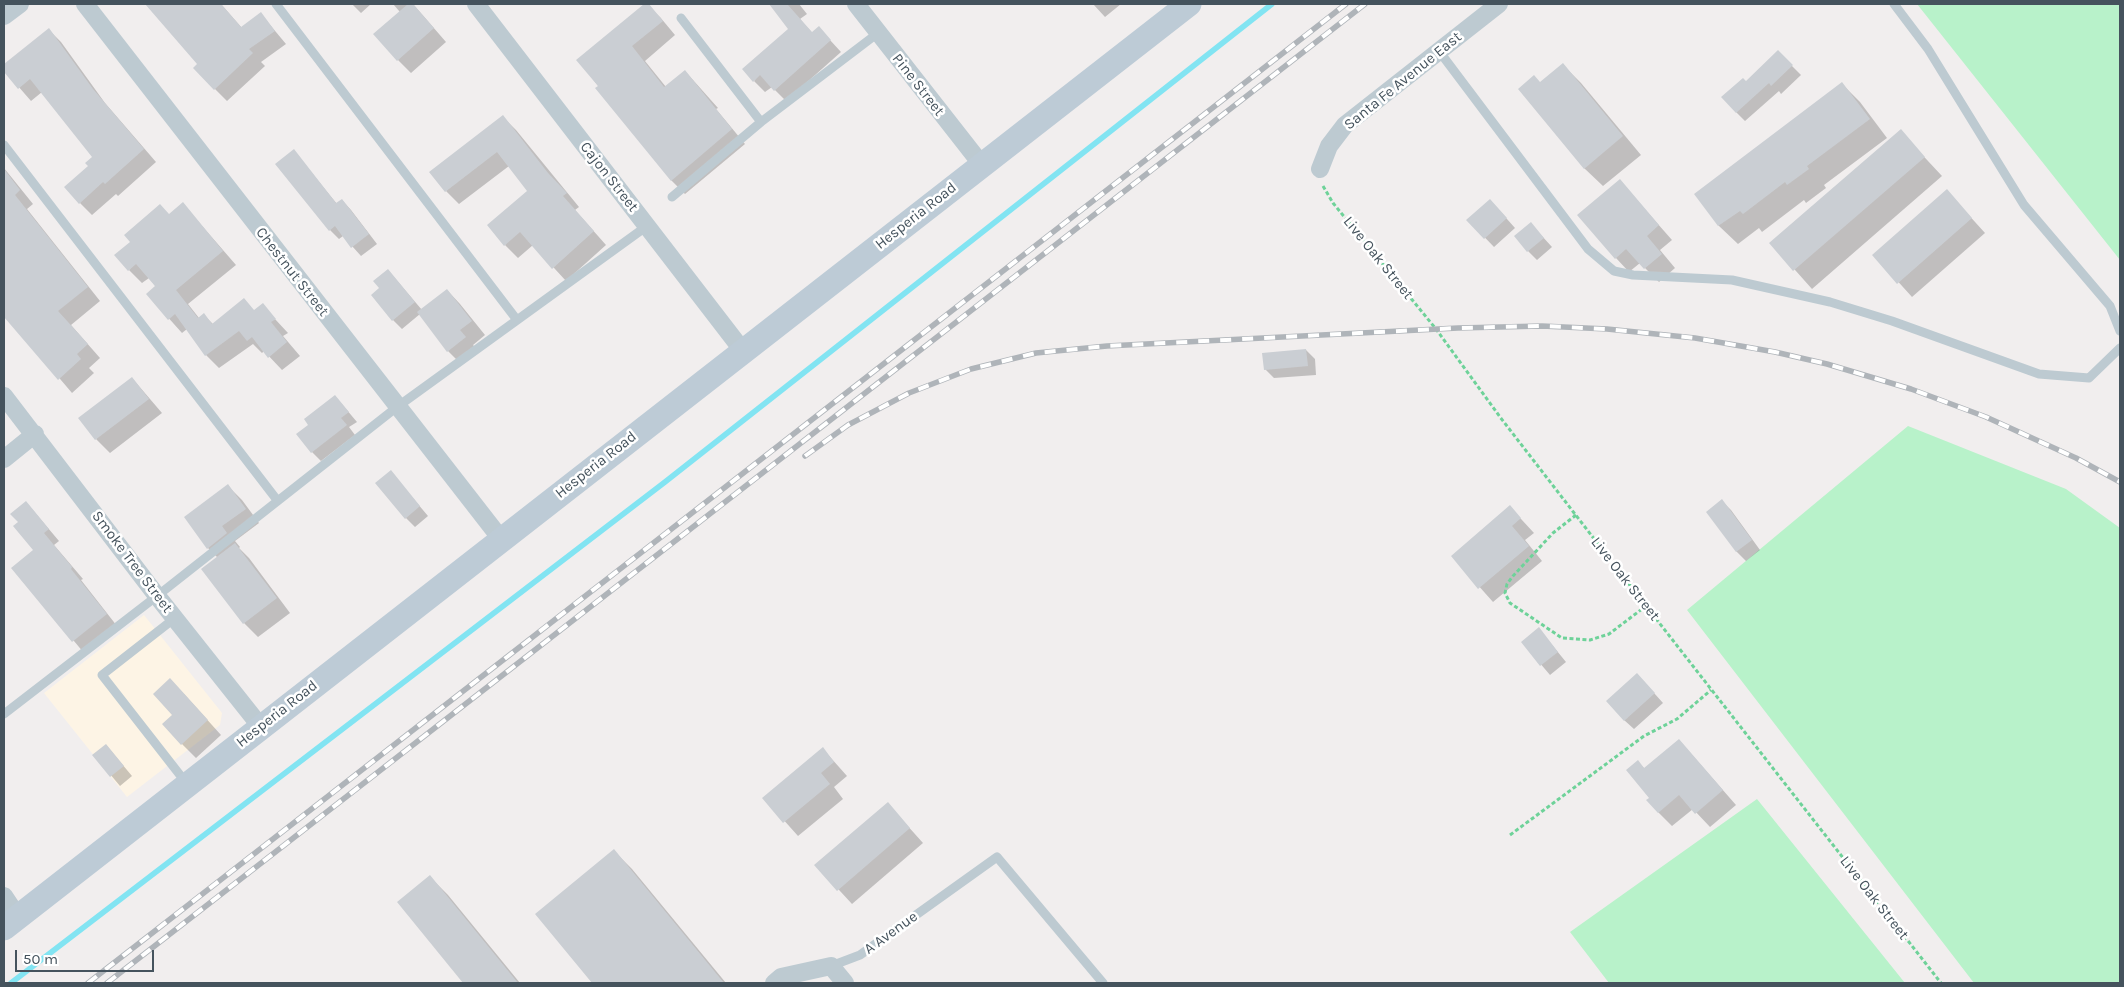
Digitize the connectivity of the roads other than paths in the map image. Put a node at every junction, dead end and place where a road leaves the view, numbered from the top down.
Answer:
1 (20, 4) edge
2 (85, 4) edge
3 (276, 4) edge
4 (476, 4) edge
5 (856, 4) edge
6 (1189, 4) edge
7 (1499, 4) edge
8 (1894, 4) edge
9 (4, 16) edge
10 (681, 18) dead end
11 (878, 33) junction
12 (1439, 51) junction
13 (760, 122) junction
14 (4, 145) edge
15 (982, 165) junction
16 (1320, 169) road end
17 (672, 197) dead end
18 (647, 226) junction
19 (517, 320) junction
20 (2120, 330) edge
21 (2120, 348) edge
22 (743, 351) junction
23 (4, 396) edge
24 (397, 406) junction
25 (35, 434) junction
26 (4, 459) edge
27 (277, 500) junction
28 (501, 539) junction
29 (157, 596) junction
30 (175, 618) junction
31 (4, 714) edge
32 (261, 726) junction
33 (188, 784) junction
34 (4, 896) edge
35 (11, 922) edge
36 (831, 966) junction
37 (774, 983) edge
38 (845, 983) edge
39 (1103, 983) edge

1 - 9 street
2 - 24 street, Chestnut Street
3 - 19 lane
4 - 18 street, Cajon Street
5 - 11 street, Pine Street
6 - 15 main road, Hesperia Road
7 - 12 street, Santa Fe Avenue East
8 - 20 lane
10 - 13 lane
11 - 13 lane
11 - 15 street, Pine Street
12 - 16 street, Santa Fe Avenue East
12 - 21 lane
13 - 17 lane
14 - 27 lane
15 - 22 main road, Hesperia Road
18 - 19 lane
18 - 22 street, Cajon Street
19 - 24 lane
22 - 28 main road, Hesperia Road
23 - 25 street, Smoke Tree Street
24 - 27 lane
24 - 28 street, Chestnut Street
25 - 26 street
25 - 29 street, Smoke Tree Street
27 - 29 lane
28 - 32 main road, Hesperia Road
29 - 30 street, Smoke Tree Street
29 - 31 lane
30 - 32 street, Smoke Tree Street
30 - 33 lane
32 - 33 main road, Hesperia Road
33 - 35 main road, Hesperia Road
34 - 35 street
36 - 37 street, A Avenue
36 - 38 street
36 - 39 lane, A Avenue

